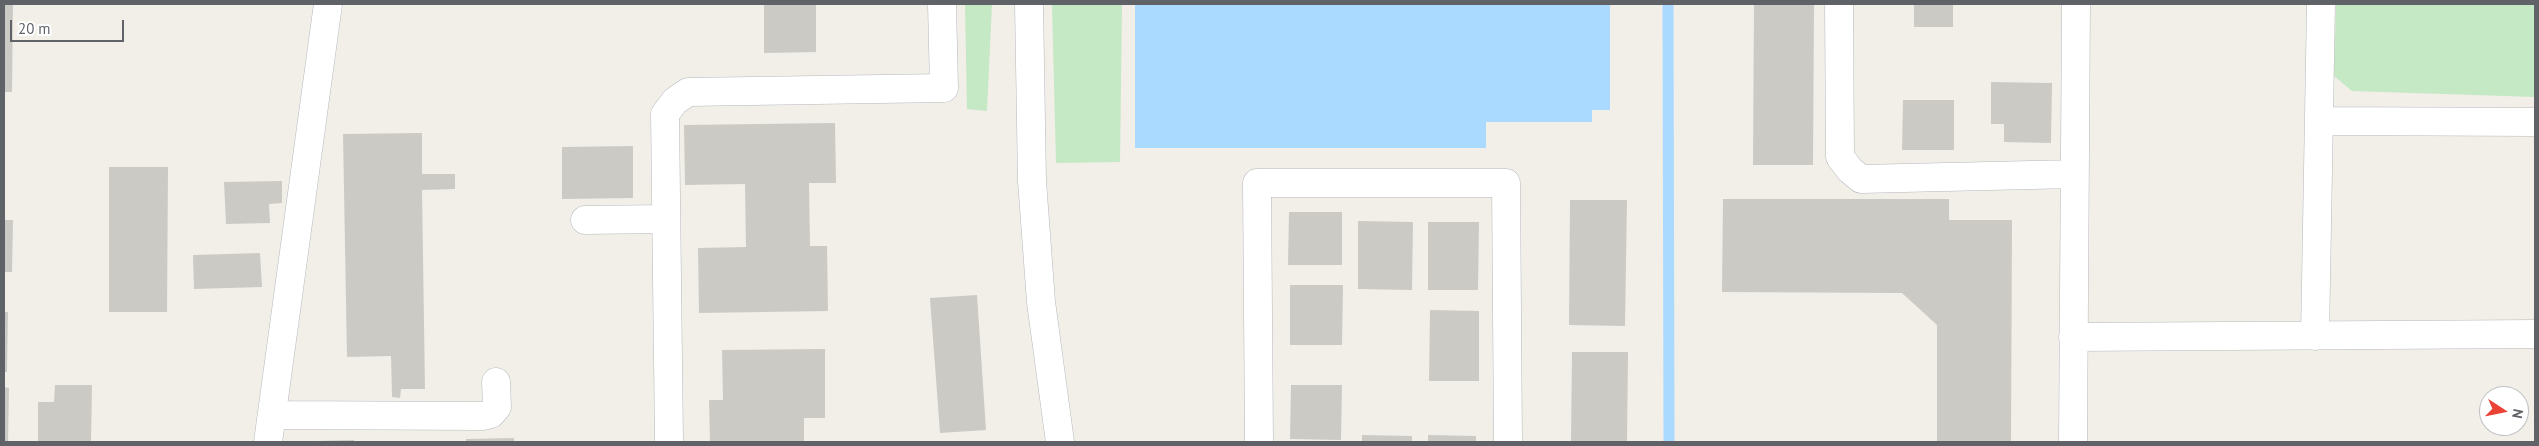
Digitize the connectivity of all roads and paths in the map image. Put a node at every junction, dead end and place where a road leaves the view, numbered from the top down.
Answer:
1 (328, 4) edge
2 (942, 4) edge
3 (1029, 4) edge
4 (1839, 4) edge
5 (2076, 4) edge
6 (2321, 4) edge
7 (2319, 121) junction
8 (2535, 122) edge
9 (2074, 174) junction
10 (666, 219) junction
11 (586, 220) dead end
12 (2535, 334) edge
13 (2315, 336) junction
14 (2073, 337) junction
15 (496, 382) dead end
16 (272, 414) junction
17 (268, 442) edge
18 (669, 442) edge
19 (1060, 442) edge
20 (1259, 442) edge
21 (1508, 442) edge
22 (2073, 442) edge

1 - 16 street
2 - 10 street
3 - 19 street
4 - 9 street
5 - 9 street
6 - 7 street
7 - 8 street
7 - 13 street
9 - 14 street
10 - 11 street
10 - 18 street
12 - 13 street
13 - 14 street
14 - 22 street
15 - 16 street
16 - 17 street
20 - 21 street

